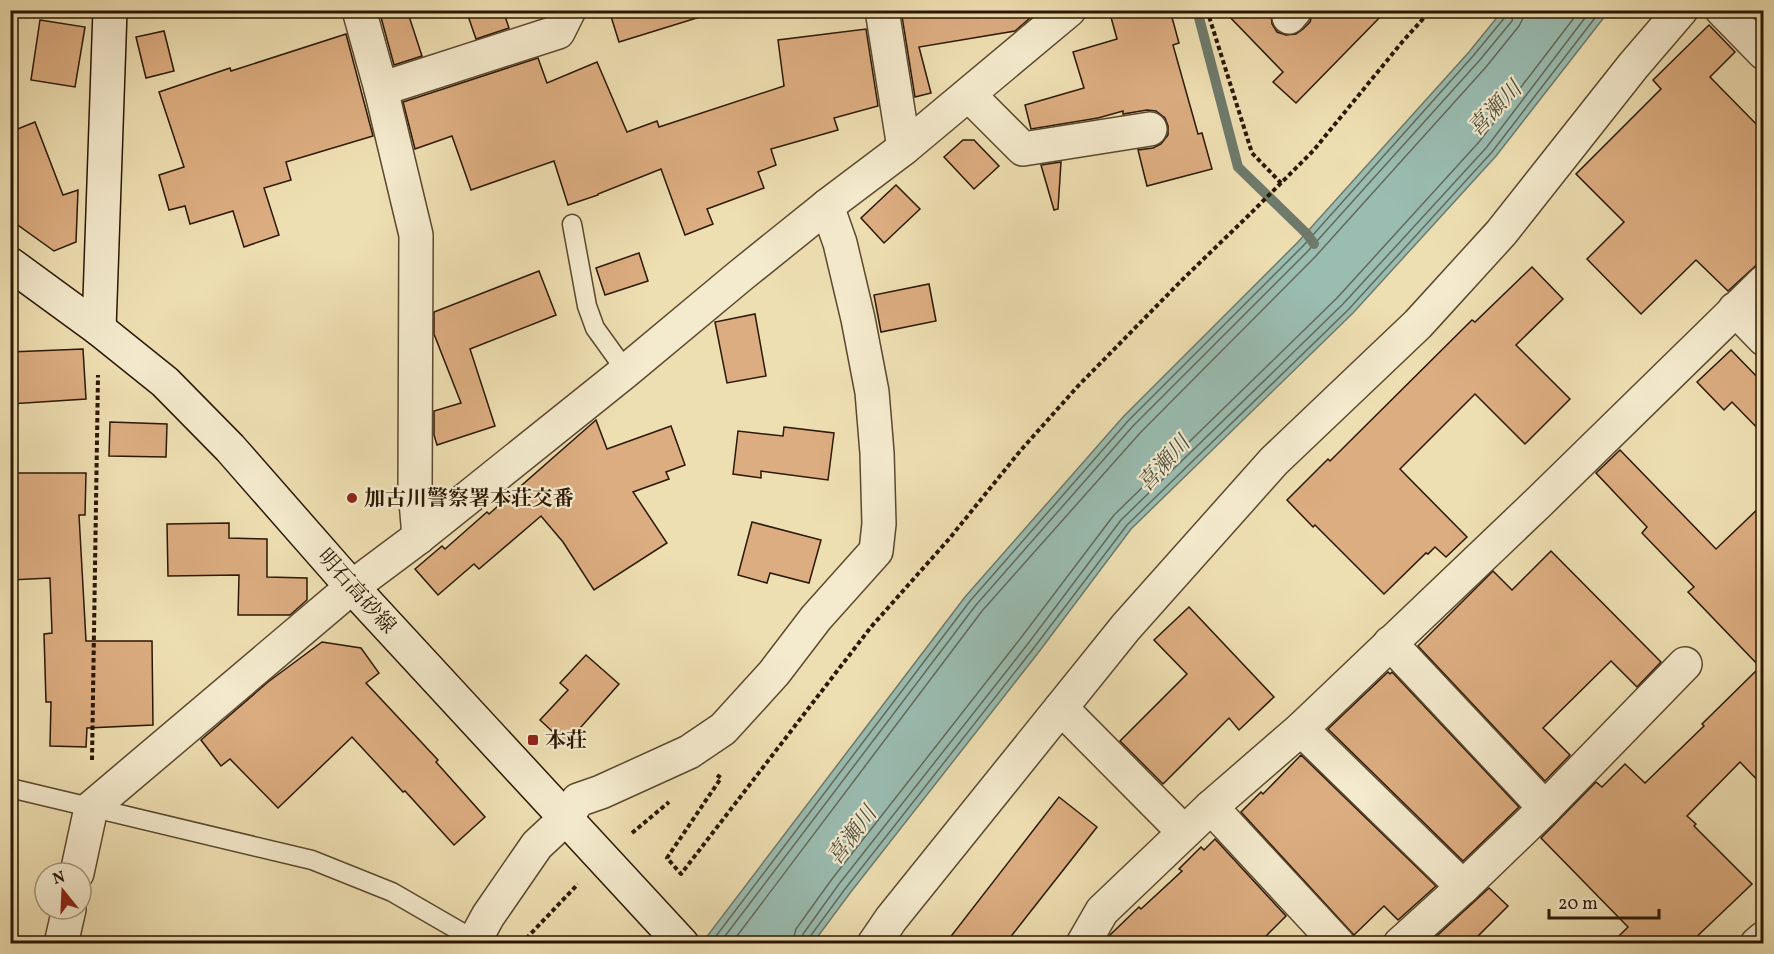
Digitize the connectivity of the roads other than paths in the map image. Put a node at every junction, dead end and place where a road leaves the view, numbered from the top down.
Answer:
1 (110, 10) edge
2 (359, 10) edge
3 (569, 10) edge
4 (882, 10) edge
5 (1681, 10) edge
6 (1722, 10) edge
7 (1052, 17) edge
8 (1764, 53) edge
9 (381, 89) junction
10 (969, 95) junction
11 (1150, 129) dead end
12 (904, 148) junction
13 (827, 206) junction
14 (572, 224) dead end
15 (10, 264) edge
16 (1764, 282) edge
17 (1735, 309) junction
18 (99, 329) junction
19 (1764, 339) edge
20 (626, 371) junction
21 (419, 537) junction
22 (352, 586) junction
23 (1390, 643) junction
24 (1684, 664) dead end
25 (1061, 708) junction
26 (1301, 729) junction
27 (10, 788) edge
28 (1211, 807) junction
29 (91, 808) junction
30 (1545, 808) junction
31 (566, 818) junction
32 (1184, 832) junction
33 (80, 861) edge
34 (1463, 887) junction
35 (66, 921) edge
36 (1764, 938) edge
37 (475, 942) edge
38 (61, 944) edge
39 (682, 944) edge
40 (874, 944) edge
41 (1083, 944) edge
42 (1338, 944) edge
43 (1400, 944) edge
44 (1757, 944) edge

1 - 18 street
2 - 9 street
3 - 9 street
4 - 12 street
5 - 25 street
6 - 8 street
7 - 10 street
9 - 21 street
10 - 11 street
10 - 12 street
12 - 13 street
13 - 20 street
13 - 31 street
14 - 20 lane
15 - 18 street, 明石高砂線
16 - 17 street
17 - 19 street
17 - 23 street
18 - 22 street, 明石高砂線
20 - 21 street
21 - 22 street
22 - 29 street
22 - 31 street, 明石高砂線
23 - 26 street
23 - 30 street
24 - 30 street
25 - 32 street
25 - 40 street
26 - 28 street
26 - 34 street
27 - 29 lane
28 - 32 street
28 - 42 street
29 - 33 street
29 - 37 lane
30 - 34 street
31 - 37 street
31 - 39 street, 明石高砂線
32 - 41 street
34 - 43 street
35 - 38 street
36 - 44 street

